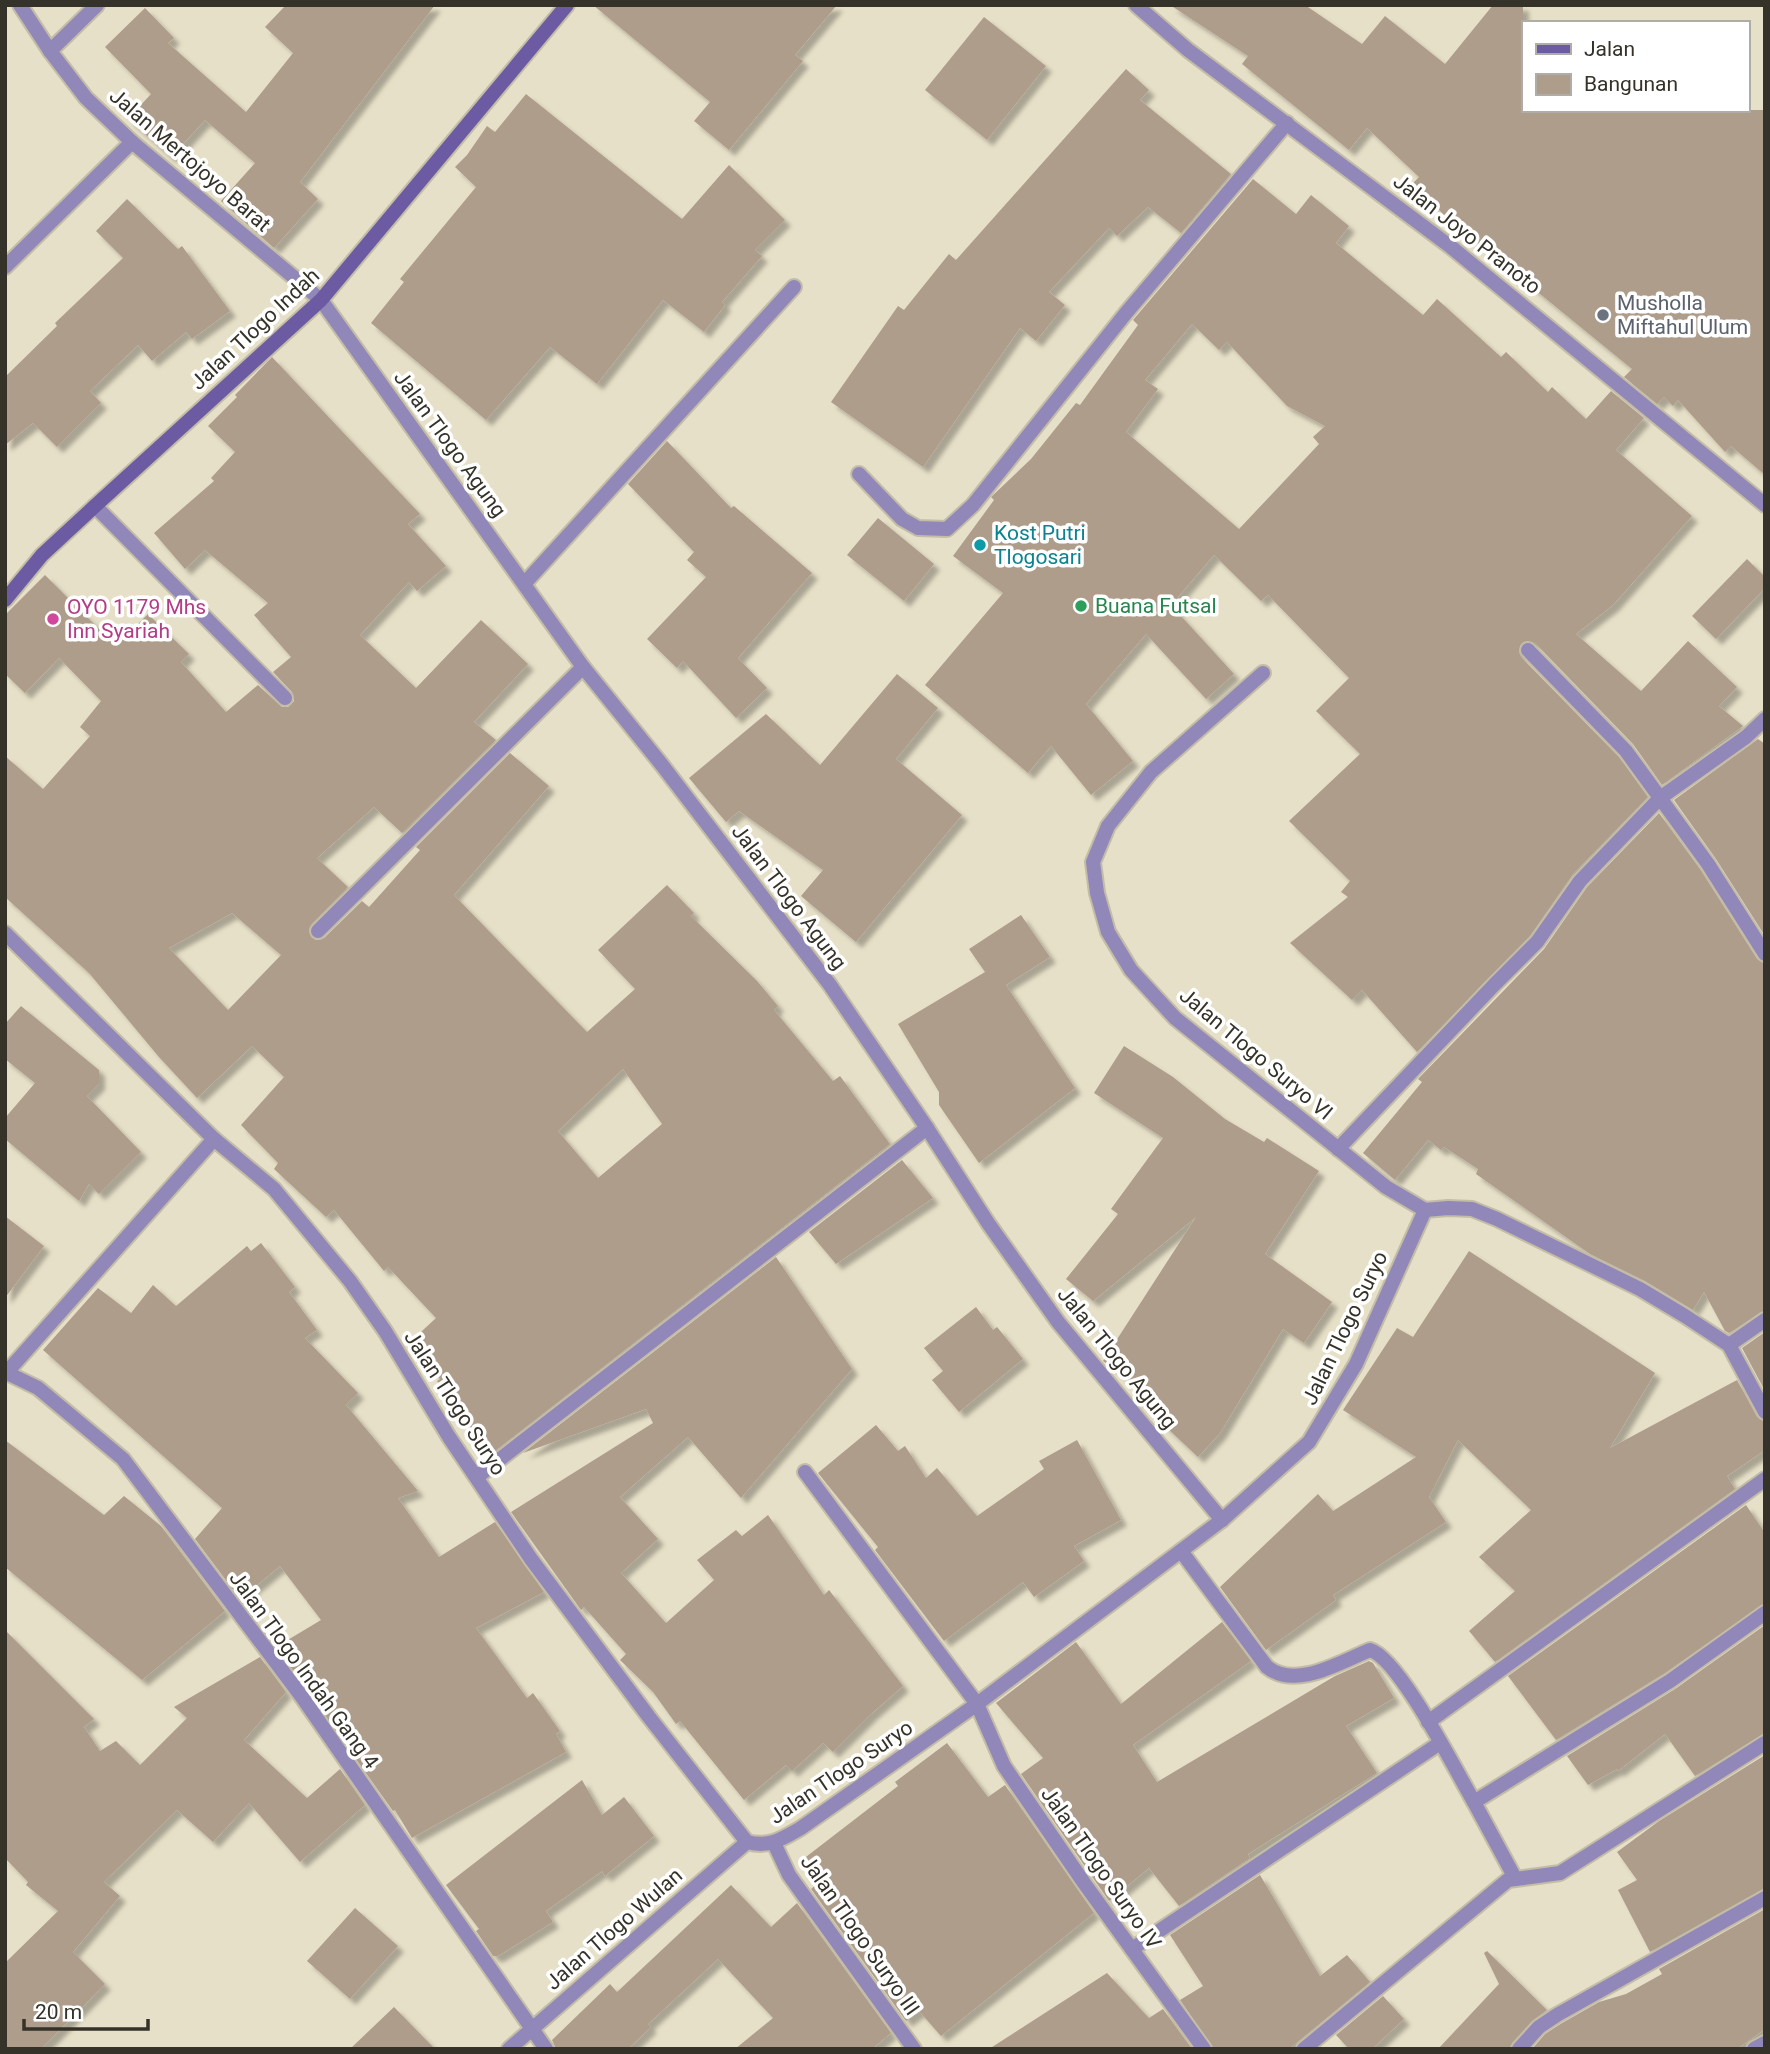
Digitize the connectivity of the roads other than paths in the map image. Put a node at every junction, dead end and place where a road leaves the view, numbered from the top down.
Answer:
1 (20, 5) edge
2 (97, 5) edge
3 (567, 5) edge
4 (1136, 5) edge
5 (50, 51) junction
6 (1287, 123) junction
7 (132, 142) junction
8 (5, 267) edge
9 (794, 287) dead end
10 (321, 300) junction
11 (859, 474) dead end
12 (1765, 505) edge
13 (95, 506) junction
14 (524, 584) junction
15 (5, 600) edge
16 (1528, 650) dead end
17 (583, 667) junction
18 (1263, 673) dead end
19 (285, 698) dead end
20 (1765, 719) edge
21 (1660, 798) junction
22 (318, 931) dead end
23 (5, 933) edge
24 (1765, 954) edge
25 (927, 1128) junction
26 (214, 1139) junction
27 (1338, 1149) junction
28 (1425, 1210) junction
29 (1765, 1320) edge
30 (1729, 1345) junction
31 (6, 1372) edge
32 (1765, 1412) edge
33 (805, 1472) dead end
34 (477, 1477) junction
35 (1765, 1479) edge
36 (1222, 1520) junction
37 (1181, 1551) junction
38 (1765, 1613) edge
39 (977, 1704) junction
40 (1428, 1722) junction
41 (1440, 1743) junction
42 (1765, 1743) edge
43 (1474, 1802) junction
44 (747, 1842) junction
45 (774, 1843) junction
46 (1515, 1878) junction
47 (1765, 1898) edge
48 (1132, 1949) junction
49 (532, 2028) junction
50 (1765, 2043) edge
51 (509, 2049) edge
52 (546, 2049) edge
53 (914, 2049) edge
54 (1205, 2049) edge
55 (1304, 2049) edge
56 (1519, 2049) edge
57 (1754, 2049) edge

1 - 5 street, Jalan Mertojoyo Barat
2 - 5 street
3 - 10 street, Jalan Tlogo Indah
4 - 6 street, Jalan Joyo Pranoto
5 - 7 street, Jalan Mertojoyo Barat
6 - 11 street
6 - 12 street, Jalan Joyo Pranoto
7 - 8 street
7 - 10 street, Jalan Mertojoyo Barat
9 - 14 street
10 - 13 street, Jalan Tlogo Indah
10 - 14 street, Jalan Tlogo Agung
13 - 15 street, Jalan Tlogo Indah
13 - 19 street
14 - 17 street, Jalan Tlogo Agung
16 - 21 street
17 - 22 street
17 - 25 street, Jalan Tlogo Agung
18 - 27 street, Jalan Tlogo Suryo VI
20 - 21 street
21 - 24 street
21 - 27 street
23 - 26 street, Jalan Tlogo Suryo
25 - 34 street
25 - 36 street, Jalan Tlogo Agung
26 - 31 street
26 - 34 street, Jalan Tlogo Suryo
27 - 28 street, Jalan Tlogo Suryo VI
28 - 30 street
28 - 36 street, Jalan Tlogo Suryo
29 - 30 street
30 - 32 street
31 - 49 street, Jalan Tlogo Indah Gang 4
33 - 39 street, Jalan Tlogo Suryo IV
34 - 44 street, Jalan Tlogo Suryo
35 - 40 street
36 - 37 street, Jalan Tlogo Suryo
37 - 39 street, Jalan Tlogo Suryo
37 - 40 street
38 - 43 street
39 - 45 street, Jalan Tlogo Suryo
39 - 48 street, Jalan Tlogo Suryo IV
40 - 41 street
41 - 43 street
41 - 48 street
42 - 46 street
43 - 46 street
44 - 45 street, Jalan Tlogo Suryo
44 - 49 street, Jalan Tlogo Wulan
45 - 53 street, Jalan Tlogo Suryo III
46 - 55 street
47 - 56 street
48 - 54 street, Jalan Tlogo Suryo IV
49 - 51 street, Jalan Tlogo Wulan
49 - 52 street, Jalan Tlogo Indah Gang 4
50 - 57 street

